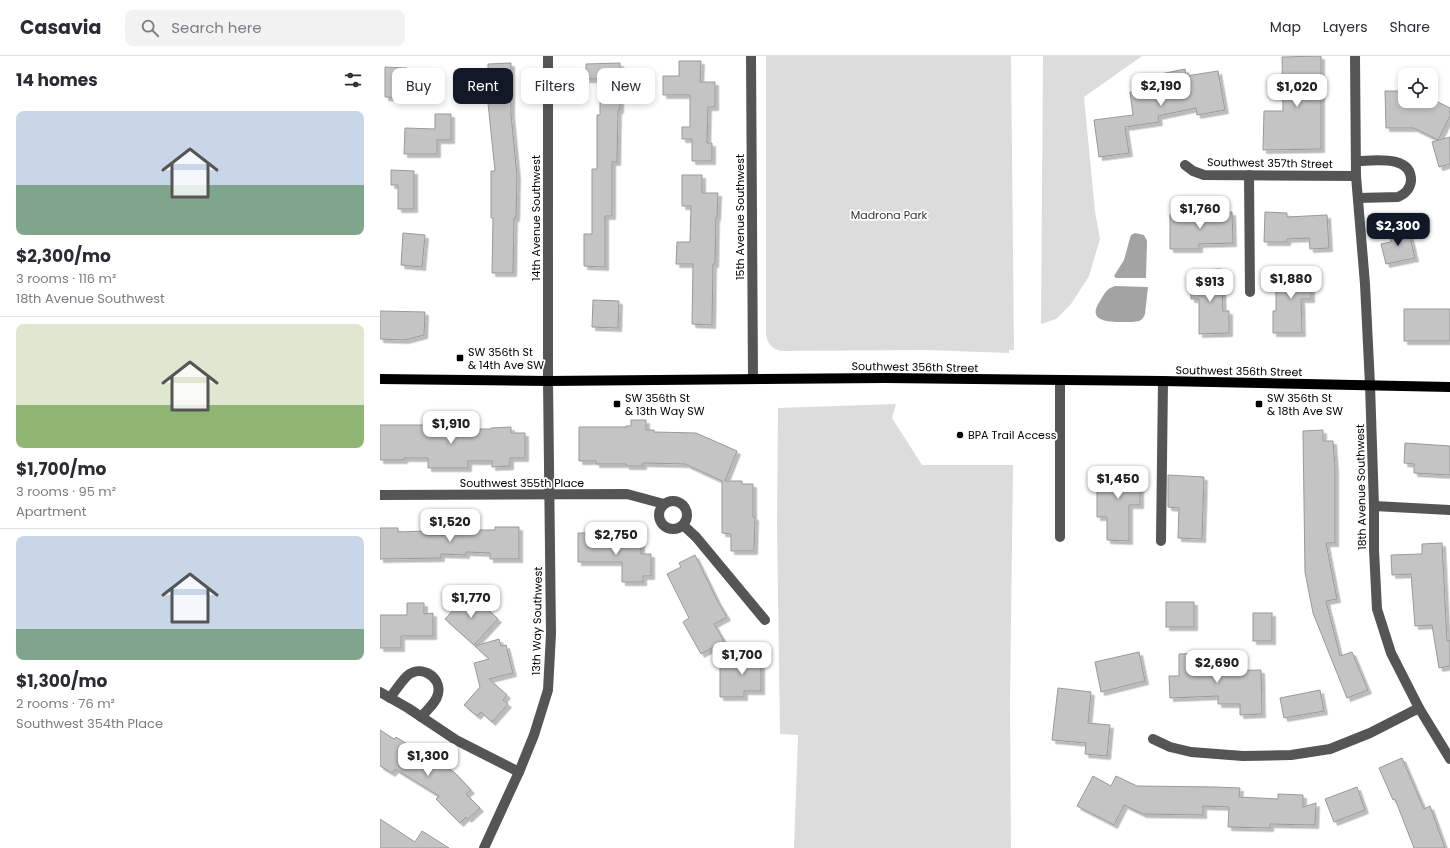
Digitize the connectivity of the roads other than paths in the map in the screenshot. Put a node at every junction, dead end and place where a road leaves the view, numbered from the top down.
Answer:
1 (548, 56) edge
2 (751, 56) edge
3 (1355, 56) edge
4 (1356, 161) junction
5 (1185, 165) dead end
6 (1249, 176) junction
7 (1356, 176) junction
8 (1358, 198) junction
9 (1250, 292) dead end
10 (380, 379) edge
11 (753, 379) junction
12 (548, 381) junction
13 (1060, 381) junction
14 (1163, 381) junction
15 (1370, 385) junction
16 (1450, 387) edge
17 (380, 495) edge
18 (549, 495) junction
19 (664, 504) junction
20 (1374, 506) junction
21 (1450, 510) edge
22 (683, 525) junction
23 (1060, 537) dead end
24 (1161, 541) dead end
25 (765, 620) dead end
26 (380, 692) edge
27 (390, 698) junction
28 (1419, 708) junction
29 (421, 717) junction
30 (1153, 739) dead end
31 (1450, 759) edge
32 (519, 772) junction
33 (484, 848) edge

1 - 12 street, 14th Avenue Southwest
2 - 11 street, 15th Avenue Southwest
3 - 4 street, 18th Avenue Southwest
4 - 7 street, 18th Avenue Southwest
4 - 8 street
5 - 6 street, Southwest 357th Street
6 - 7 street, Southwest 357th Street
6 - 9 street
7 - 8 street, 18th Avenue Southwest
8 - 15 street, 18th Avenue Southwest
10 - 12 main road, Southwest 356th Street
11 - 12 main road, Southwest 356th Street
11 - 13 main road, Southwest 356th Street
12 - 18 street, 13th Way Southwest
13 - 14 main road, Southwest 356th Street
13 - 23 street
14 - 15 main road, Southwest 356th Street
14 - 24 street
15 - 16 main road, Southwest 356th Street
15 - 20 street, 18th Avenue Southwest
17 - 18 street, Southwest 355th Place
18 - 19 street, Southwest 355th Place
18 - 32 street, 13th Way Southwest
19 - 22 street, Southwest 355th Place
19 - 22 street
20 - 21 street
20 - 28 street, 18th Avenue Southwest
22 - 25 street
26 - 27 street
27 - 29 street
27 - 29 street
28 - 30 street
28 - 31 street, 18th Avenue Southwest
29 - 32 street
32 - 33 street, 13th Way Southwest

